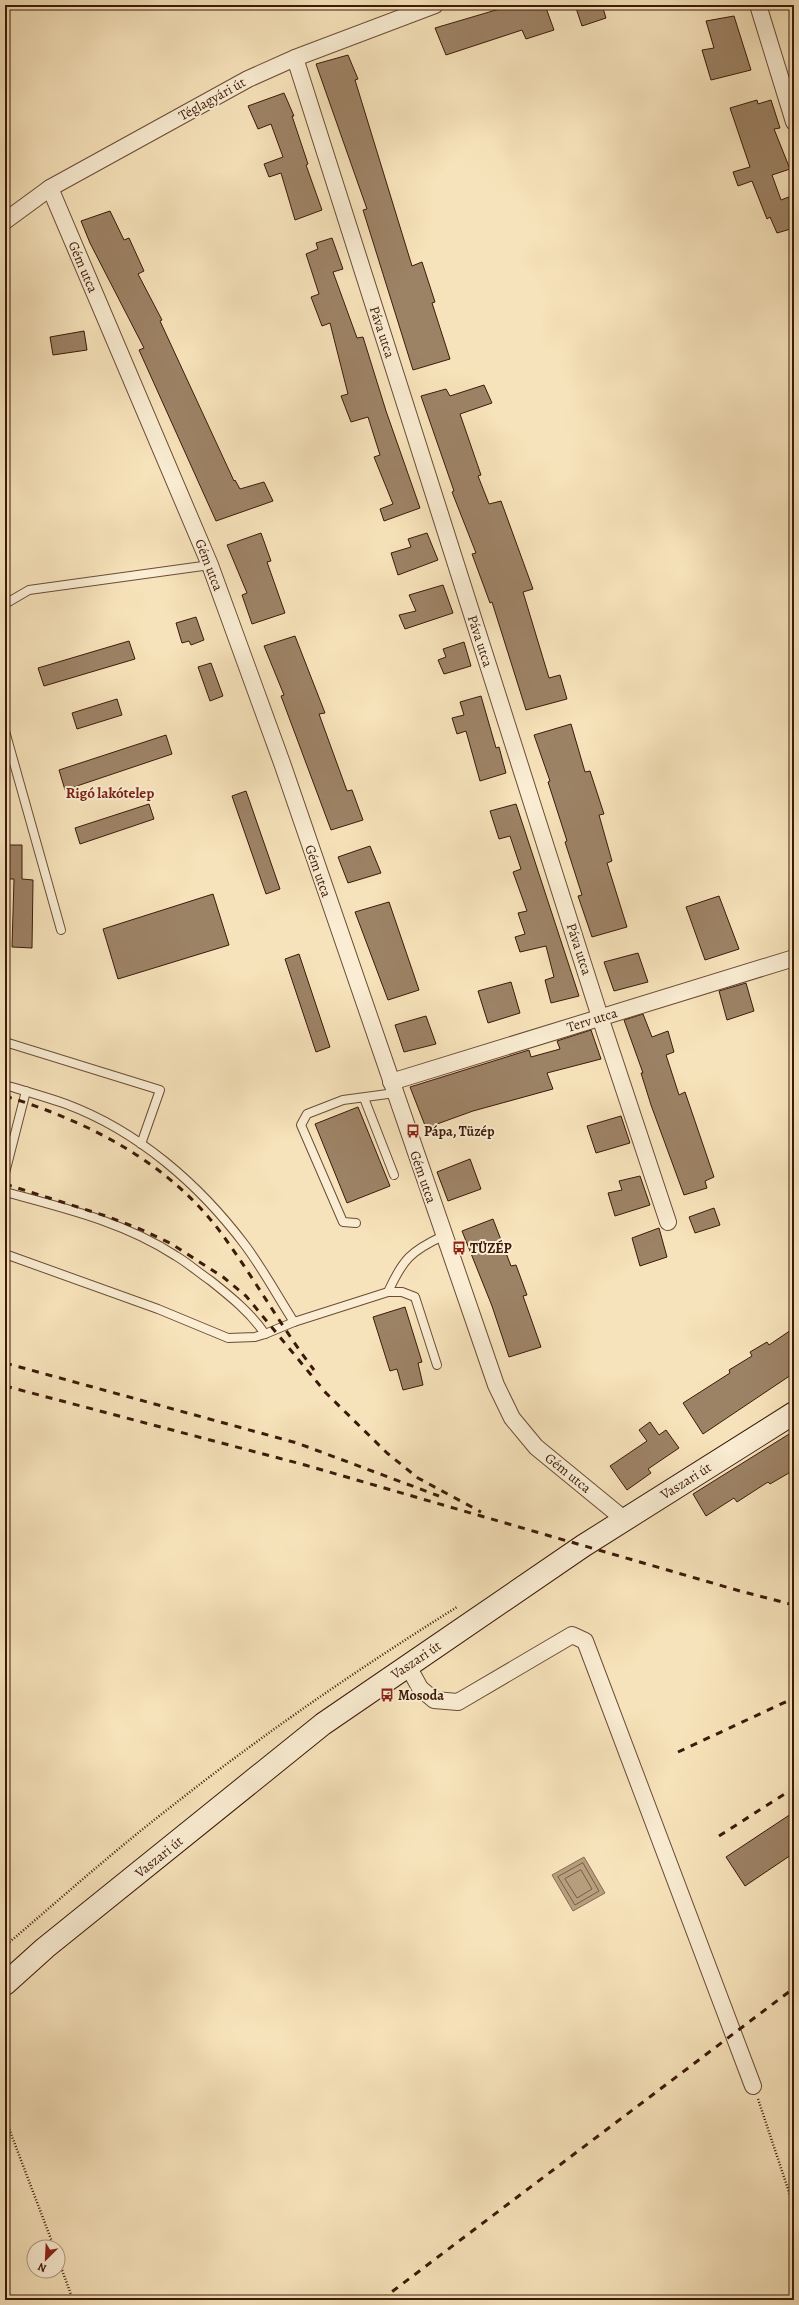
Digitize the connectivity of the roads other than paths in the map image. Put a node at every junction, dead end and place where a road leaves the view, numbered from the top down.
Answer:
1 (434, 5) edge
2 (758, 5) edge
3 (295, 58) junction
4 (794, 122) edge
5 (50, 188) junction
6 (5, 222) edge
7 (210, 565) junction
8 (5, 604) edge
9 (5, 731) edge
10 (61, 930) dead end
11 (794, 958) edge
12 (600, 1017) junction
13 (5, 1042) edge
14 (5, 1085) edge
15 (393, 1088) junction
16 (26, 1091) junction
17 (364, 1098) junction
18 (141, 1144) junction
19 (5, 1173) edge
20 (394, 1175) dead end
21 (5, 1192) edge
22 (668, 1222) dead end
23 (356, 1223) dead end
24 (443, 1236) junction
25 (5, 1254) edge
26 (388, 1292) junction
27 (294, 1322) junction
28 (265, 1334) junction
29 (437, 1366) dead end
30 (794, 1413) edge
31 (625, 1520) junction
32 (408, 1666) junction
33 (5, 1984) edge
34 (753, 2086) road end

1 - 3 street, Téglagyári út
2 - 4 street
3 - 5 street, Téglagyári út
3 - 12 street, Páva utca
5 - 6 street, Téglagyári út
5 - 7 street, Gém utca
7 - 8 lane
7 - 15 street, Gém utca
9 - 10 lane
11 - 12 street, Terv utca
12 - 15 street, Terv utca
12 - 22 street, Páva utca
13 - 18 lane
14 - 16 lane
15 - 17 lane
15 - 24 street, Gém utca
16 - 18 lane
16 - 19 lane
17 - 20 lane
17 - 23 lane
18 - 27 lane
21 - 28 lane
24 - 26 lane
24 - 31 street, Gém utca
25 - 28 lane
26 - 27 lane
26 - 29 lane
27 - 28 lane
30 - 31 main road, Vaszari út
31 - 32 main road, Vaszari út
32 - 33 main road, Vaszari út
32 - 34 street

